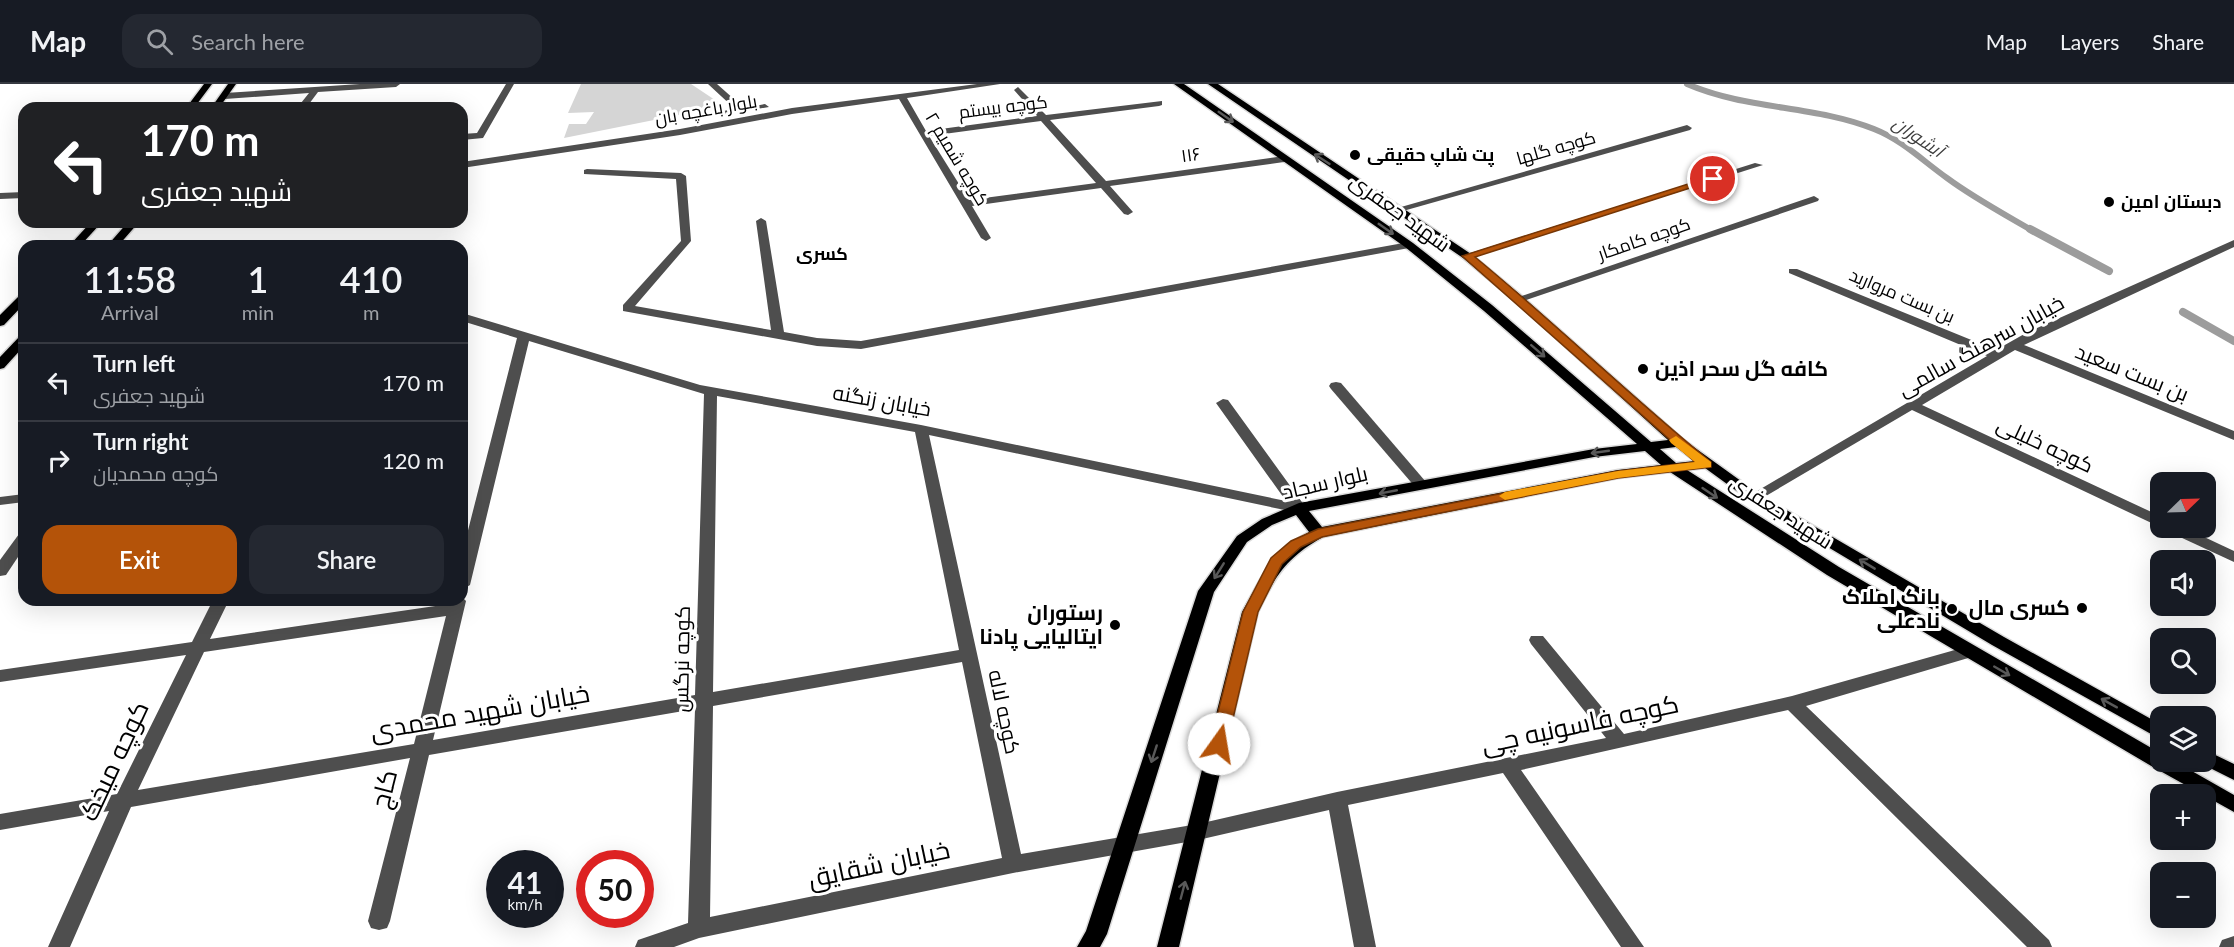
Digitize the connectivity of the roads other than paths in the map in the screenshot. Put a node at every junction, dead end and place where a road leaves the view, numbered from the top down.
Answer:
1 (208, 84) edge
2 (232, 84) edge
3 (396, 84) edge
4 (510, 84) edge
5 (712, 84) edge
6 (931, 84) edge
7 (996, 84) edge
8 (1178, 84) edge
9 (1212, 84) edge
10 (317, 88) junction
11 (1018, 90) dead end
12 (225, 96) junction
13 (901, 96) junction
14 (194, 102) edge
15 (220, 102) edge
16 (306, 102) edge
17 (1159, 103) dead end
18 (741, 110) junction
19 (1044, 118) junction
20 (1687, 128) dead end
21 (924, 134) junction
22 (468, 137) edge
23 (1284, 159) junction
24 (492, 161) junction
25 (468, 164) edge
26 (1758, 165) dead end
27 (587, 172) dead end
28 (1103, 184) junction
29 (18, 195) edge
30 (0, 196) edge
31 (1814, 199) dead end
32 (966, 204) junction
33 (1399, 209) junction
34 (1128, 213) dead end
35 (761, 221) dead end
36 (91, 228) edge
37 (128, 228) edge
38 (986, 238) dead end
39 (80, 240) edge
40 (117, 240) edge
41 (1409, 245) junction
42 (2233, 245) edge
43 (1467, 256) junction
44 (1793, 271) dead end
45 (1519, 299) junction
46 (18, 303) edge
47 (468, 319) edge
48 (0, 322) edge
49 (778, 334) junction
50 (524, 336) junction
51 (2014, 345) junction
52 (18, 346) edge
53 (1997, 355) junction
54 (0, 365) edge
55 (1336, 387) dead end
56 (711, 391) junction
57 (1223, 404) dead end
58 (1912, 405) junction
59 (921, 429) junction
60 (2234, 436) edge
61 (1679, 443) junction
62 (1646, 446) junction
63 (1706, 464) junction
64 (1673, 468) junction
65 (1421, 485) junction
66 (1754, 497) junction
67 (18, 499) edge
68 (0, 501) edge
69 (1299, 508) junction
70 (1734, 509) junction
71 (2150, 517) edge
72 (1318, 533) junction
73 (2193, 538) edge
74 (18, 546) edge
75 (2234, 557) edge
76 (468, 561) edge
77 (0, 571) edge
78 (218, 606) edge
79 (451, 606) edge
80 (457, 606) edge
81 (1538, 640) dead end
82 (198, 647) junction
83 (1969, 652) junction
84 (968, 655) junction
85 (0, 675) edge
86 (704, 700) junction
87 (1792, 703) junction
88 (2150, 726) edge
89 (1620, 742) junction
90 (421, 749) junction
91 (2150, 756) edge
92 (2216, 763) edge
93 (1509, 767) junction
94 (2178, 772) edge
95 (2234, 773) edge
96 (124, 800) junction
97 (1337, 800) junction
98 (2234, 804) edge
99 (0, 822) edge
100 (1198, 832) junction
101 (1126, 843) junction
102 (1014, 864) junction
103 (379, 921) dead end
104 (699, 929) junction
105 (2234, 946) edge
106 (59, 947) edge
107 (646, 947) edge
108 (1088, 947) edge
109 (1168, 947) edge
110 (1365, 947) edge
111 (1633, 947) edge
112 (2041, 947) edge
113 (2230, 947) edge

1 - 14 main road
2 - 12 main road
3 - 10 street
4 - 22 street
5 - 18 street
6 - 18 street, بلوار باغچه بان
7 - 13 street, بلوار باغچه بان
8 -> 23 main road, شهید جعفری
33 -> 9 main road, شهید جعفری
10 - 12 street
10 - 16 street
11 - 19 street
12 - 15 main road
13 - 21 street, کوچه شمیم ۲
13 - 24 street, بلوار باغچه بان
17 - 19 street, کوچه بیستم
18 - 24 street, بلوار باغچه بان
19 - 21 street, کوچه بیستم
19 - 28 street
20 - 33 street, کوچه گلها
21 - 32 street, کوچه شمیم ۲
23 - 28 street, ۱۱۶
23 -> 41 main road, شهید جعفری
24 - 25 street, بلوار باغچه بان
26 - 43 street
27 - 49 street
28 - 32 street, ۱۱۶
28 - 34 street
29 - 30 street
31 - 45 street, کوچه کامکار
32 - 38 street, کوچه شمیم ۲
33 - 43 main road, شهید جعفری
35 - 49 street
36 - 39 main road
37 - 40 main road
41 - 49 street
41 -> 62 main road, شهید جعفری
42 - 51 street, خیابان سرهنگ سالمی
43 - 45 main road, شهید جعفری
44 - 53 street, بن بست مروارید
45 - 61 main road, شهید جعفری
46 - 48 main road
47 - 50 street, خیابان زنگنه
50 - 56 street, خیابان زنگنه
50 - 76 street
51 - 53 street, خیابان سرهنگ سالمی
51 - 60 street, بن بست سعید
52 - 54 main road
53 - 58 street, خیابان سرهنگ سالمی
55 - 65 street
56 - 59 street, خیابان زنگنه
56 - 86 street, کوچه نرگس
57 - 69 street
58 - 66 street, خیابان سرهنگ سالمی
58 - 71 street, کوچه خلیلی
59 - 69 street, خیابان زنگنه
59 - 84 street, کوچه لاله
61 - 62 main road, بلوار سجاد
61 - 63 main road, شهید جعفری
62 - 64 main road, شهید جعفری
62 -> 65 main road, بلوار سجاد
63 - 64 main road
63 - 66 main road, شهید جعفری
64 -> 70 main road, شهید جعفری
64 - 72 main road
65 -> 69 main road, بلوار سجاد
66 - 70 main road
88 -> 66 main road, شهید جعفری
67 - 68 street
69 - 72 main road
69 -> 101 main road, بلوار سجاد
70 - 83 main road, شهید جعفری
72 - 100 main road
73 - 75 street
74 - 77 street
78 - 82 street, کوچه میخک
79 - 82 street
80 - 90 street, کاج
81 - 89 street
82 - 85 street
82 - 96 street, کوچه میخک
83 - 87 street, کوچه فاسونیه چی
83 -> 91 main road, شهید جعفری
84 - 86 street, خیابان شهید محمدی
84 - 102 street, کوچه لاله
86 - 90 street, خیابان شهید محمدی
86 - 104 street, کوچه نرگس
87 - 89 street, کوچه فاسونیه چی
87 - 112 street
89 - 93 street, کوچه فاسونیه چی
90 - 96 street, خیابان شهید محمدی
90 - 103 street, کاج
92 - 95 main road
93 - 97 street, کوچه فاسونیه چی
93 - 111 street
94 - 98 main road, شهید جعفری
96 - 99 street, خیابان شهید محمدی
96 - 106 street, کوچه میخک
97 - 100 street, کوچه فاسونیه چی
97 - 110 street
100 - 101 street, کوچه فاسونیه چی
109 -> 100 main road
101 - 102 street, خیابان شقایق
101 - 108 main road, بلوار سجاد
102 - 104 street, خیابان شقایق
104 - 107 street, خیابان شقایق
105 - 113 street

